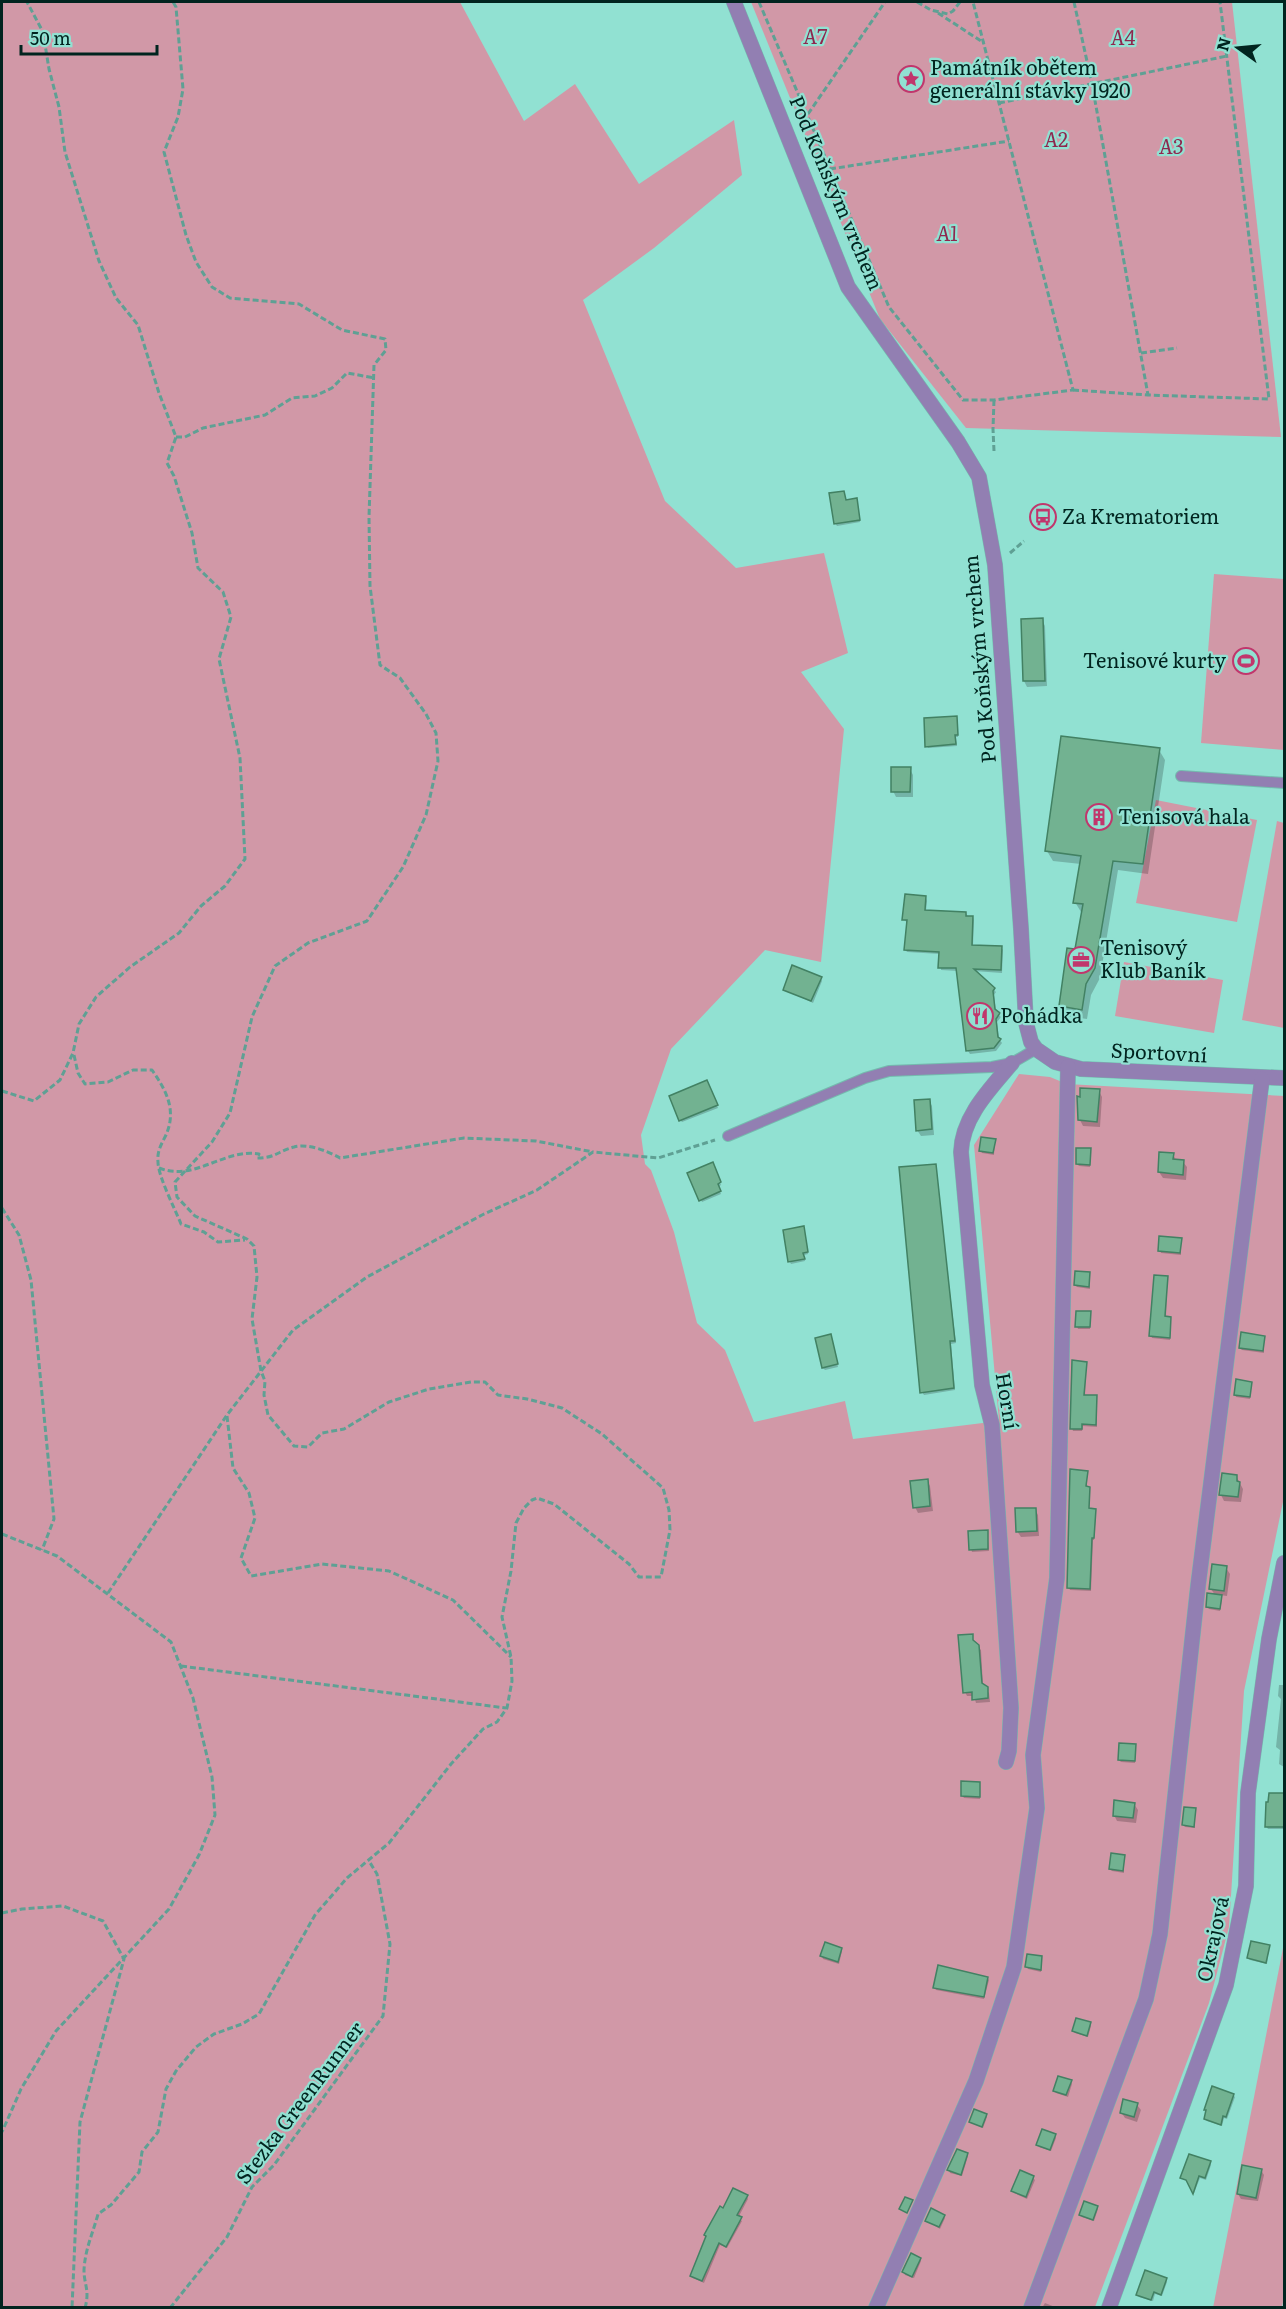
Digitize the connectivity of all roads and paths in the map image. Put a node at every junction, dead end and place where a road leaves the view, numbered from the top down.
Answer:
1 (27, 2) edge
2 (173, 2) edge
3 (734, 2) edge
4 (759, 2) edge
5 (885, 2) edge
6 (917, 2) edge
7 (960, 2) edge
8 (973, 2) edge
9 (1074, 2) edge
10 (1220, 2) edge
11 (938, 13) junction
12 (984, 43) junction
13 (1227, 56) junction
14 (1092, 84) junction
15 (999, 103) junction
16 (807, 115) junction
17 (1009, 141) junction
18 (830, 169) junction
19 (1177, 348) dead end
20 (1141, 353) junction
21 (375, 378) junction
22 (1073, 390) junction
23 (1148, 395) junction
24 (994, 400) junction
25 (176, 437) junction
26 (994, 451) dead end
27 (1181, 776) dead end
28 (1284, 783) edge
29 (1036, 1049) junction
30 (73, 1053) junction
31 (1012, 1063) junction
32 (1068, 1067) junction
33 (1284, 1078) edge
34 (1262, 1079) junction
35 (2, 1090) edge
36 (728, 1136) joint
37 (593, 1152) junction
38 (159, 1168) junction
39 (184, 1173) junction
40 (2, 1208) edge
41 (247, 1239) junction
42 (261, 1371) junction
43 (227, 1414) junction
44 (2, 1534) edge
45 (42, 1550) junction
46 (1284, 1563) edge
47 (108, 1593) junction
48 (512, 1657) junction
49 (181, 1666) junction
50 (507, 1708) junction
51 (1006, 1762) dead end
52 (369, 1861) junction
53 (2, 1913) edge
54 (124, 1959) junction
55 (2, 2132) edge
56 (72, 2307) edge
57 (85, 2307) edge
58 (170, 2307) edge
59 (876, 2307) edge
60 (1032, 2307) edge
61 (1109, 2307) edge

1 - 25 path
2 - 21 path
3 - 29 street, Pod Koňským vrchem
4 - 16 path
5 - 16 path
6 - 11 path
7 - 11 path
8 - 12 path
9 - 14 path
10 - 13 path
11 - 12 path
12 - 15 path
13 - 14 path
13 - 23 path
14 - 15 path
14 - 20 path
15 - 17 path
16 - 18 path
17 - 18 path
17 - 22 path
18 - 24 path
19 - 20 path
20 - 23 path
21 - 25 path
21 - 39 path
22 - 23 path
22 - 24 path
24 - 26 path
25 - 30 path
27 - 28 lane
29 - 31 lane
29 - 32 street, Sportovní
30 - 35 path
30 - 38 path
31 - 36 lane
31 - 51 street, Horní
32 - 34 street, Sportovní
32 - 59 street
33 - 34 street, Sportovní
34 - 60 street
36 - 37 path
37 - 39 path
37 - 42 path
38 - 39 path
38 - 41 path
39 - 41 path
40 - 45 path
41 - 42 path
42 - 43 path
42 - 48 path
43 - 47 path
43 - 48 path
44 - 45 path
45 - 47 path
46 - 61 street, Okrajová
47 - 49 path
48 - 50 path
49 - 50 path
49 - 54 path
50 - 52 path
52 - 57 path
52 - 58 path, Stezka GreenRunner
53 - 54 path
54 - 55 path
54 - 56 path

